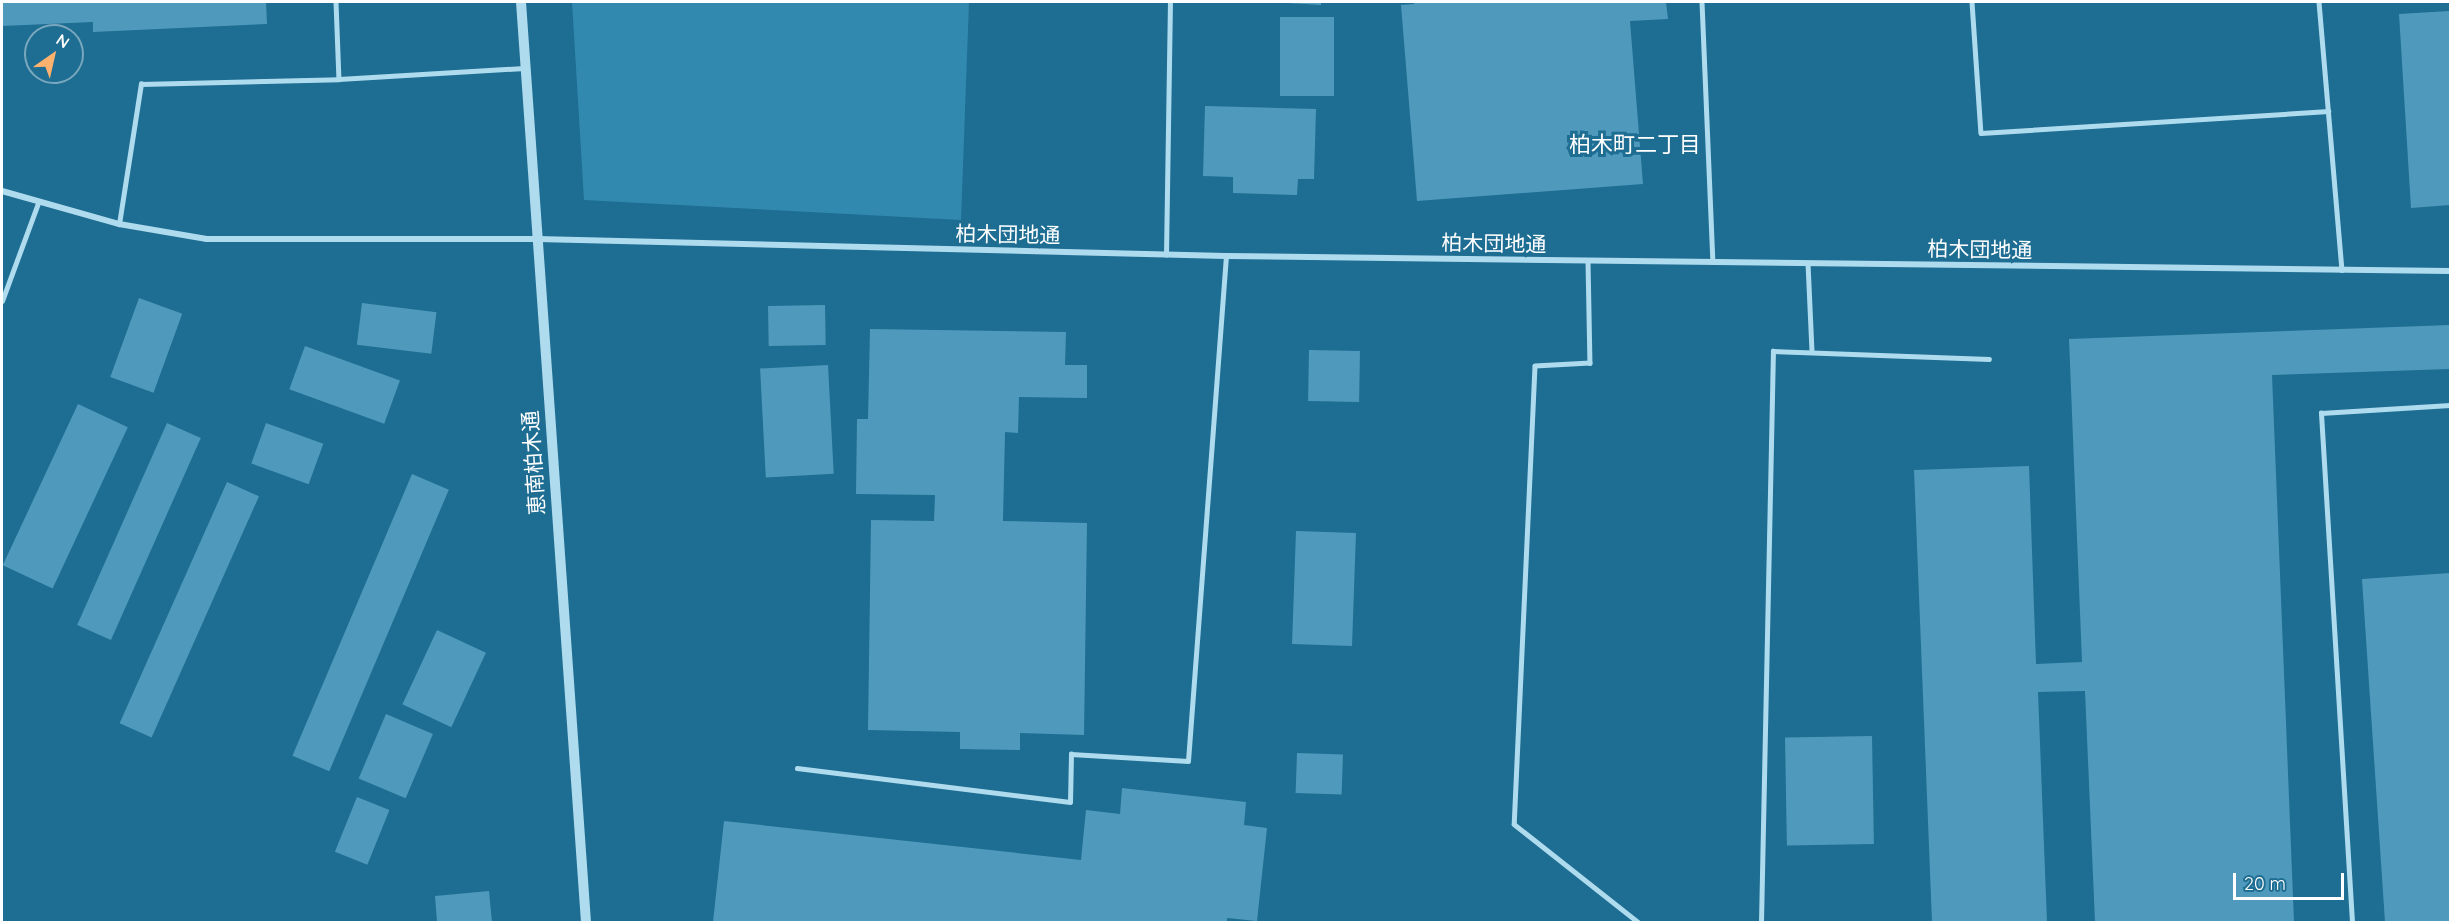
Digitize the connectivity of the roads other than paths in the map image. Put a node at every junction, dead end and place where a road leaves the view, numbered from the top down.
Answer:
1 (336, 2) edge
2 (521, 2) edge
3 (1170, 2) edge
4 (1702, 2) edge
5 (1972, 2) edge
6 (2319, 2) edge
7 (526, 68) junction
8 (339, 79) junction
9 (2328, 111) junction
10 (2, 191) edge
11 (38, 203) junction
12 (119, 224) junction
13 (537, 239) junction
14 (1166, 255) junction
15 (1227, 256) junction
16 (1587, 261) junction
17 (1713, 262) junction
18 (1808, 263) junction
19 (2343, 270) junction
20 (2451, 271) edge
21 (2, 301) edge
22 (1812, 352) junction
23 (1989, 359) dead end
24 (2451, 405) edge
25 (797, 768) dead end
26 (586, 922) edge
27 (1638, 922) edge
28 (1761, 922) edge
29 (2352, 922) edge

1 - 8 lane
2 - 7 street, 恵南柏木通
3 - 14 lane
4 - 17 lane
5 - 9 lane
6 - 9 lane
7 - 8 lane
7 - 13 street, 恵南柏木通
8 - 12 lane
9 - 19 lane
10 - 11 street, 柏木団地通
11 - 12 street, 柏木団地通
11 - 21 lane
12 - 13 street, 柏木団地通
13 - 14 street, 柏木団地通
13 - 26 street, 恵南柏木通
14 - 15 street, 柏木団地通
15 - 16 street, 柏木団地通
15 - 25 lane
16 - 17 street, 柏木団地通
16 - 27 lane
17 - 18 street, 柏木団地通
18 - 19 street, 柏木団地通
18 - 22 lane
19 - 20 street, 柏木団地通
22 - 23 lane
22 - 28 lane
24 - 29 lane

